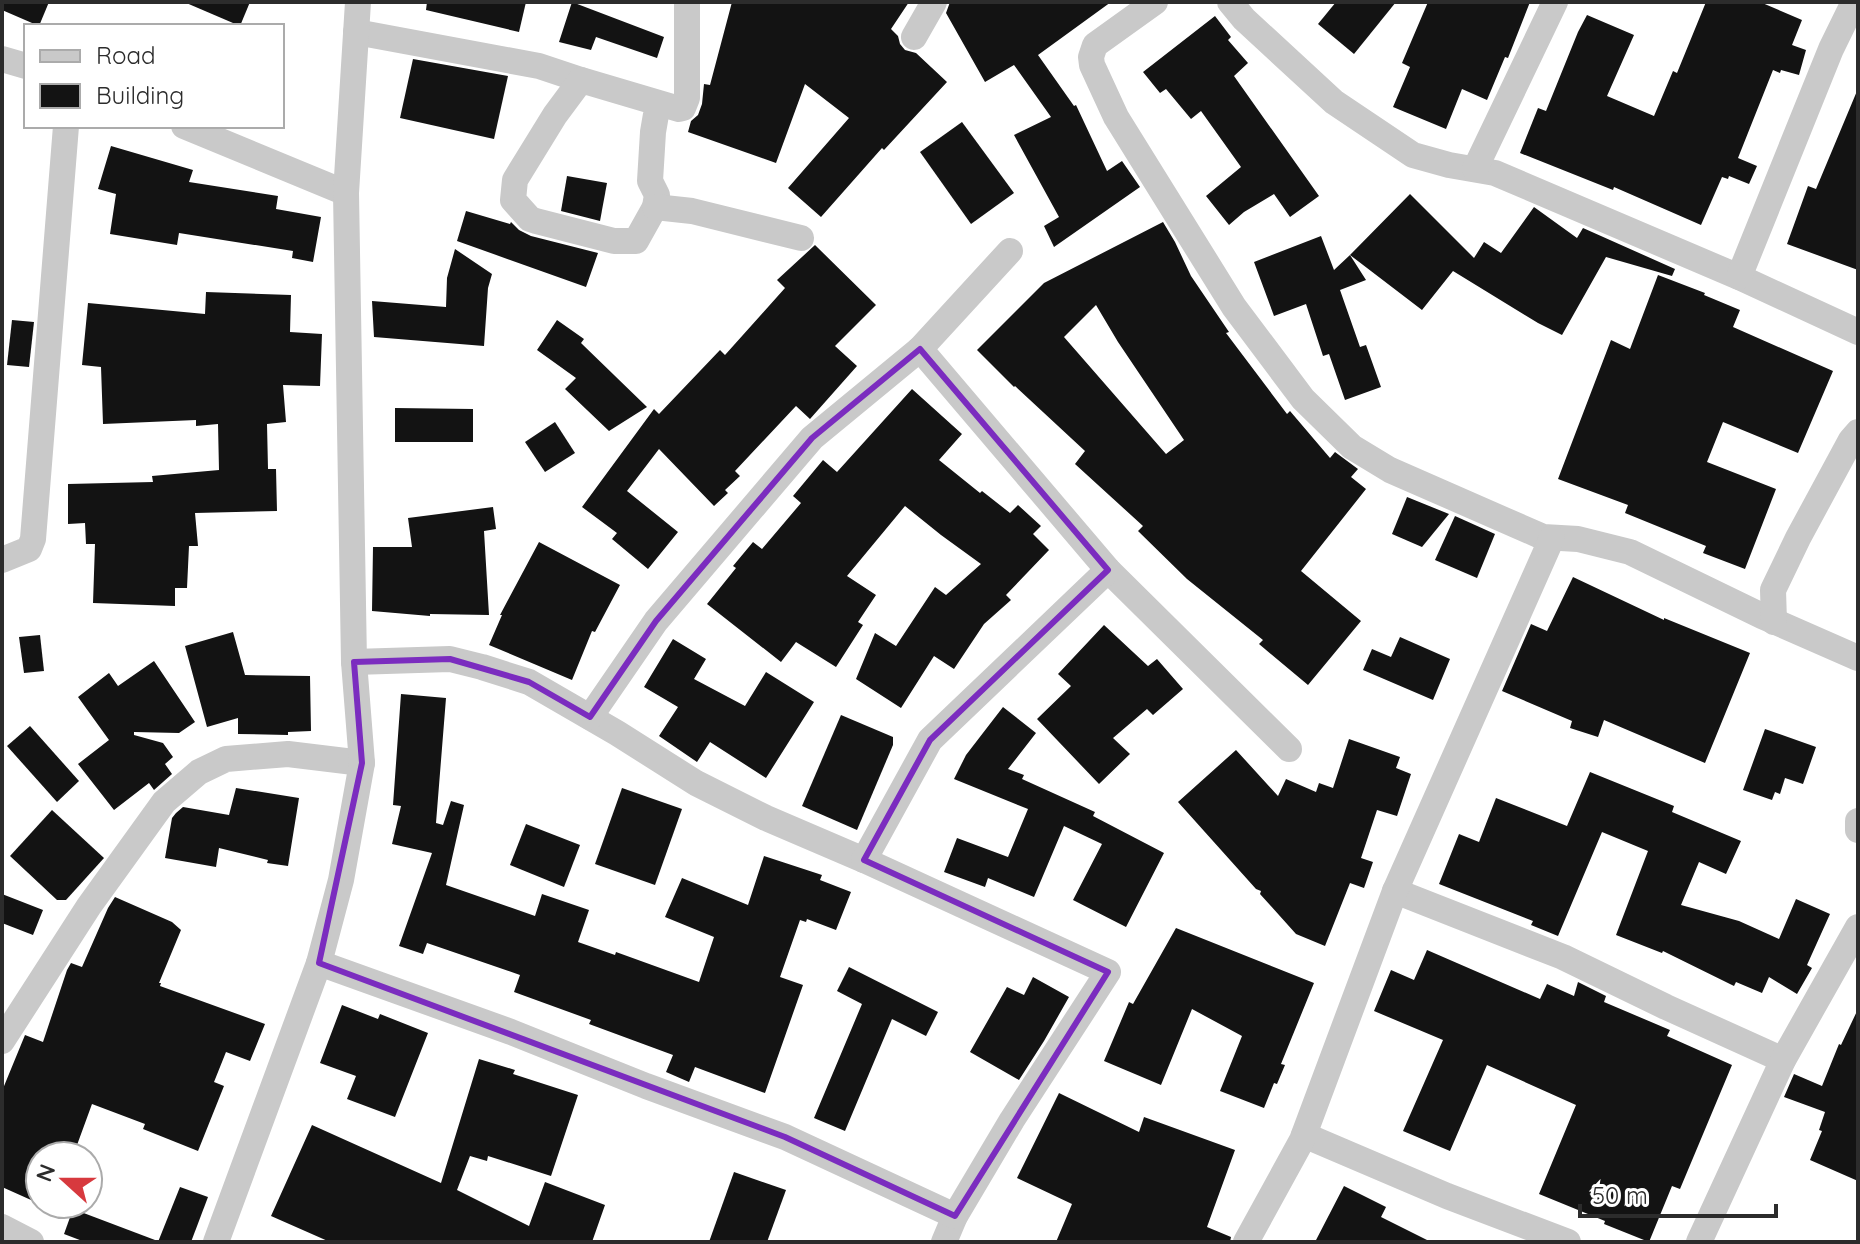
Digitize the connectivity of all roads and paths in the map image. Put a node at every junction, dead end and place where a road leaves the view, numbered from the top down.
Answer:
1 (358, 2) edge
2 (687, 2) edge
3 (934, 2) edge
4 (1155, 2) edge
5 (1230, 2) edge
6 (1555, 2) edge
7 (1854, 2) edge
8 (356, 32) junction
9 (914, 37) dead end
10 (2, 59) edge
11 (24, 65) edge
12 (581, 80) junction
13 (658, 103) junction
14 (66, 128) edge
15 (189, 128) edge
16 (1475, 169) junction
17 (346, 193) junction
18 (655, 207) junction
19 (801, 238) dead end
20 (1010, 251) dead end
21 (1739, 277) junction
22 (1858, 332) edge
23 (920, 349) junction
24 (1858, 432) edge
25 (1552, 538) junction
26 (2, 560) edge
27 (1108, 570) junction
28 (1774, 622) junction
29 (1858, 658) edge
30 (354, 662) junction
31 (590, 717) junction
32 (1289, 749) dead end
33 (362, 763) junction
34 (1858, 821) edge
35 (1858, 830) edge
36 (864, 860) junction
37 (1395, 891) junction
38 (1858, 927) edge
39 (319, 963) junction
40 (2, 1041) edge
41 (1783, 1060) junction
42 (1304, 1135) junction
43 (955, 1216) junction
44 (2, 1227) edge
45 (31, 1242) edge
46 (217, 1242) edge
47 (944, 1242) edge
48 (1246, 1242) edge
49 (1568, 1242) edge
50 (1699, 1242) edge

1 - 8 street
2 - 13 street
3 - 9 street
4 - 25 street
5 - 16 street
6 - 16 street
7 - 21 street
8 - 12 street
8 - 17 street
10 - 11 street
12 - 13 street
12 - 18 street
13 - 18 street
14 - 26 street
15 - 17 street
16 - 21 street
17 - 30 street
18 - 19 street
20 - 23 street
21 - 22 street
23 - 27 street
23 - 31 street
24 - 28 street
25 - 28 street
25 - 37 street
27 - 32 street
27 - 36 street
28 - 29 street
30 - 31 street
30 - 33 street
31 - 36 street
33 - 39 street
33 - 40 street
34 - 35 street
36 - 43 street
37 - 41 street
37 - 42 street
38 - 41 street
39 - 43 street
39 - 46 street
41 - 50 street
42 - 48 street
42 - 49 street
43 - 47 street
44 - 45 street

